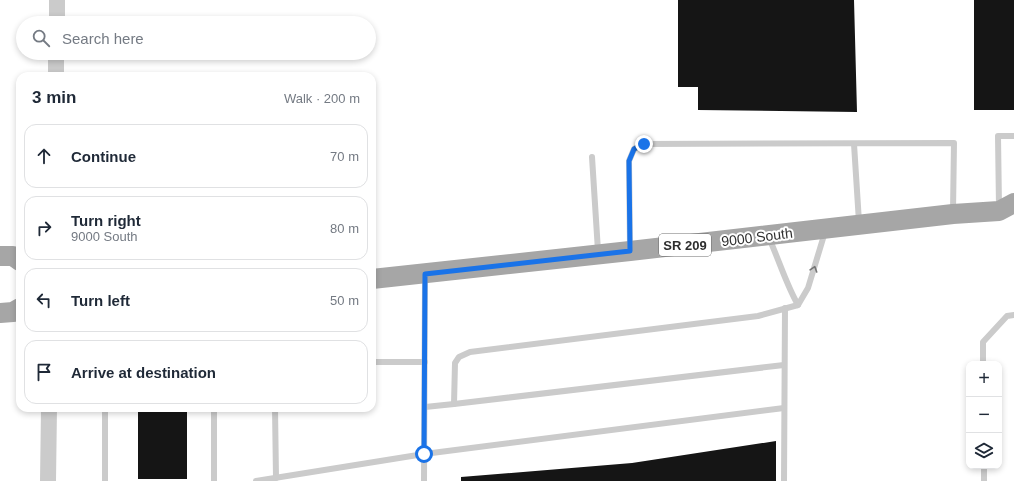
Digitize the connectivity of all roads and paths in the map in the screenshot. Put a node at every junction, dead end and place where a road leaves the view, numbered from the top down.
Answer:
1 (57, 0) edge
2 (56, 16) edge
3 (56, 60) edge
4 (56, 72) edge
5 (1014, 136) edge
6 (854, 144) junction
7 (592, 157) dead end
8 (1009, 210) edge
9 (953, 214) junction
10 (859, 224) junction
11 (826, 228) junction
12 (768, 236) junction
13 (630, 251) junction
14 (598, 255) junction
15 (0, 256) edge
16 (16, 258) edge
17 (425, 274) junction
18 (376, 279) edge
19 (798, 305) junction
20 (785, 308) junction
21 (16, 310) edge
22 (0, 312) edge
23 (1014, 315) edge
24 (983, 361) edge
25 (376, 362) edge
26 (425, 362) junction
27 (784, 365) junction
28 (454, 404) junction
29 (424, 407) junction
30 (784, 408) junction
31 (49, 412) edge
32 (105, 412) edge
33 (214, 412) edge
34 (274, 412) edge
35 (424, 454) junction
36 (984, 469) edge
37 (276, 478) junction
38 (48, 481) edge
39 (106, 481) edge
40 (214, 481) edge
41 (256, 481) edge
42 (424, 481) edge
43 (784, 481) edge
44 (984, 481) edge

1 - 2 street
3 - 4 street
5 - 8 lane
6 - 9 lane
6 - 10 lane
6 - 13 lane
7 - 14 lane
8 - 9 main road, 9000 South / SR 209
9 - 10 main road, 9000 South / SR 209
10 - 11 main road, 9000 South / SR 209
11 - 12 main road, 9000 South / SR 209
19 -> 11 lane
12 - 13 main road, 9000 South / SR 209
12 - 19 lane
13 - 14 main road, 9000 South / SR 209
14 - 17 main road, 9000 South / SR 209
15 - 16 main road
17 - 18 main road, 9000 South / SR 209
17 - 26 lane
19 - 20 lane
20 - 27 lane
20 - 28 lane
21 - 22 main road
23 - 24 lane
25 - 26 lane
26 - 29 lane
27 - 28 lane
27 - 30 lane
28 - 29 lane
29 - 35 lane
30 - 35 lane
30 - 43 lane
31 - 38 street
32 - 39 lane
33 - 40 lane
34 - 37 lane
35 - 37 lane
35 - 42 lane
36 - 44 lane
37 - 41 lane

